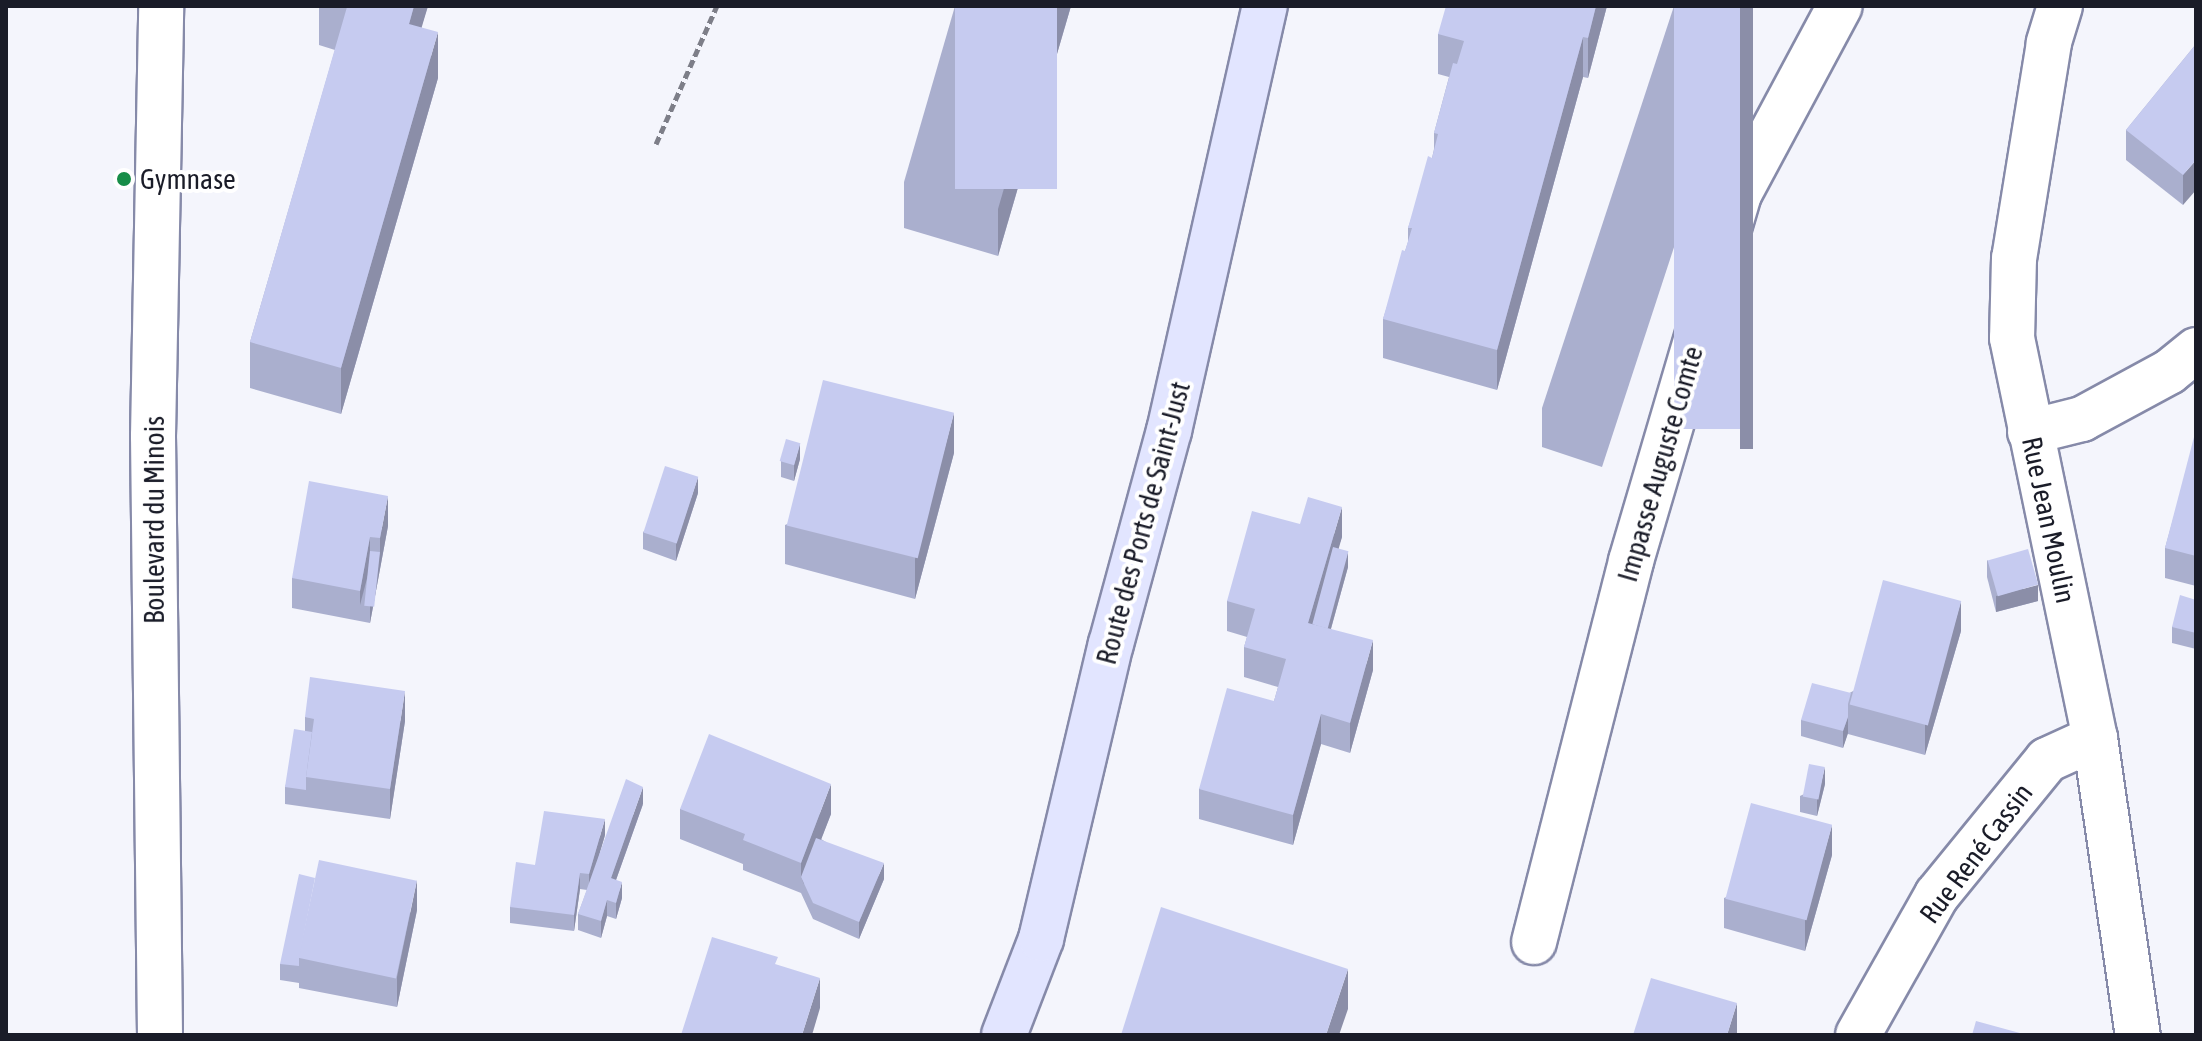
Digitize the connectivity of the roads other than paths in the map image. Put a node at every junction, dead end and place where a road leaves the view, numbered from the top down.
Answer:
1 (161, 6) edge
2 (1265, 6) edge
3 (1840, 6) edge
4 (2060, 6) edge
5 (2196, 350) edge
6 (2030, 432) junction
7 (2095, 738) junction
8 (1534, 942) dead end
9 (160, 1035) edge
10 (1004, 1035) edge
11 (1858, 1035) edge
12 (2138, 1035) edge

1 - 9 street, Boulevard du Minois
2 - 10 main road, Route des Ports de Saint-Just
3 - 8 street, Impasse Auguste Comte
4 - 6 street, Rue Jean Moulin
5 - 6 street
6 - 7 street, Rue Jean Moulin
7 - 11 street, Rue René Cassin
7 - 12 street, Rue Jean Moulin

